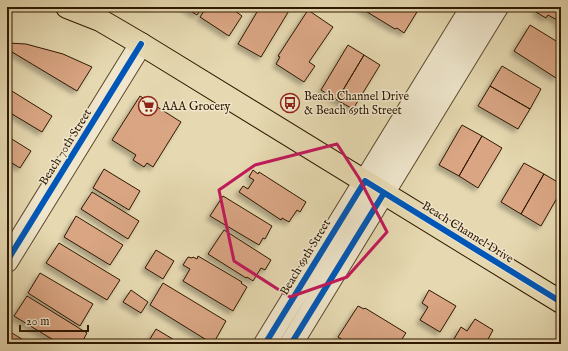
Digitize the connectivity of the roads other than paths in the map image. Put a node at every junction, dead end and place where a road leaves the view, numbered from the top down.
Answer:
1 (66, 7) edge
2 (92, 7) edge
3 (472, 7) edge
4 (497, 7) edge
5 (110, 26) junction
6 (141, 44) junction
7 (365, 181) junction
8 (384, 193) junction
9 (7, 261) edge
10 (561, 302) edge
11 (265, 344) edge
12 (291, 344) edge

1 - 5 main road, Beach Channel Drive
2 - 5 main road
3 - 7 street, Beach 69th Street
4 - 8 street
5 - 6 main road, Beach Channel Drive
6 - 7 main road, Beach Channel Drive
6 - 9 street, Beach 70th Street
7 - 8 main road, Beach Channel Drive
7 - 11 street, Beach 69th Street
8 - 10 main road, Beach Channel Drive
8 - 12 street

